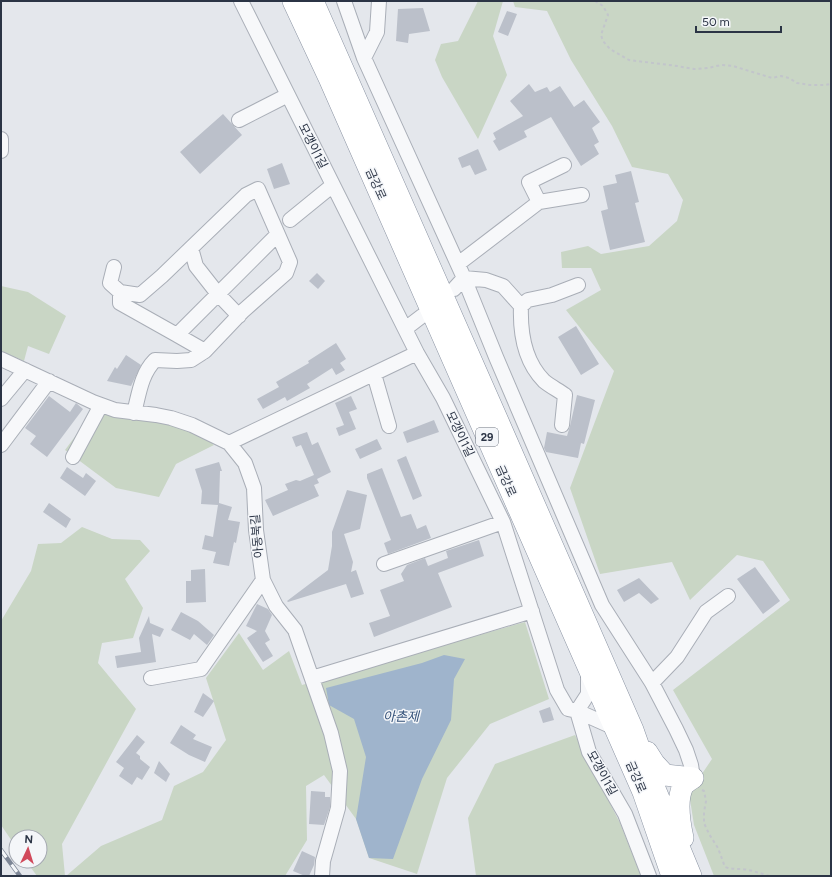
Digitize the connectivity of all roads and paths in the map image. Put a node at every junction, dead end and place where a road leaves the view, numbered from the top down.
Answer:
1 (241, 1) edge
2 (284, 1) edge
3 (293, 1) edge
4 (313, 1) edge
5 (344, 1) edge
6 (379, 1) edge
7 (595, 1) edge
8 (364, 58) junction
9 (329, 78) junction
10 (831, 84) edge
11 (288, 95) junction
12 (239, 120) dead end
13 (1, 139) edge
14 (1, 151) edge
15 (564, 165) dead end
16 (333, 185) junction
17 (582, 195) dead end
18 (539, 202) junction
19 (290, 220) dead end
20 (277, 235) junction
21 (191, 248) junction
22 (458, 264) junction
23 (114, 267) dead end
24 (464, 278) junction
25 (578, 285) dead end
26 (454, 289) dead end
27 (120, 292) junction
28 (218, 294) junction
29 (521, 306) junction
30 (239, 316) junction
31 (422, 316) dead end
32 (405, 329) junction
33 (177, 335) junction
34 (205, 351) junction
35 (417, 354) junction
36 (1, 359) edge
37 (25, 370) junction
38 (374, 374) junction
39 (49, 381) junction
40 (1, 399) edge
41 (101, 405) junction
42 (134, 413) junction
43 (562, 425) dead end
44 (389, 426) dead end
45 (229, 443) junction
46 (1, 445) edge
47 (73, 457) dead end
48 (503, 522) junction
49 (384, 564) dead end
50 (262, 580) junction
51 (728, 596) dead end
52 (532, 611) junction
53 (588, 666) junction
54 (151, 678) dead end
55 (312, 678) junction
56 (652, 683) junction
57 (577, 711) junction
58 (624, 729) junction
59 (688, 782) junction
60 (323, 861) junction
61 (684, 873) edge
62 (315, 876) edge
63 (322, 876) edge
64 (649, 876) edge
65 (768, 876) edge

1 - 11 street, 모갱이1길
2 - 9 highway
3 - 9 highway, 금강로 / 29
4 - 58 highway, 금강로 / 29
5 - 8 street
6 - 8 street
7 - 10 path
8 - 22 street
9 - 53 highway, 금강로 / 29
11 - 12 street
11 - 16 street, 모갱이1길
13 - 14 street
15 - 18 street
16 - 19 street
16 - 32 street, 모갱이1길
17 - 18 street
18 - 22 street
20 - 21 street
20 - 28 street
20 - 30 street
21 - 27 street
21 - 28 street
22 - 24 street
23 - 27 street
24 - 26 street
24 - 29 street
24 - 56 street
25 - 29 street
27 - 33 street
28 - 30 street
28 - 33 street
29 - 43 street
30 - 34 street
31 - 32 street
32 - 35 street, 모갱이1길
33 - 34 street
34 - 42 street
35 - 38 street
35 - 48 street, 모갱이1길
36 - 37 street, 아동북길
37 - 39 street, 아동북길
37 - 40 street
38 - 44 street
38 - 45 street
39 - 41 street, 아동북길
39 - 46 street
41 - 42 street, 아동북길
41 - 47 street
42 - 45 street, 아동북길
45 - 50 street, 아동북길
48 - 49 street
48 - 52 street, 모갱이1길
50 - 54 street
50 - 55 street, 아동북길
51 - 56 street
52 - 55 street
52 - 57 street, 모갱이1길
53 - 57 street
53 - 58 highway, 금강로 / 29
55 - 60 street, 아동북길
56 - 59 street
57 - 58 street
57 - 64 street, 모갱이1길
58 - 59 highway
58 - 61 highway, 금강로 / 29
59 - 61 highway
59 - 65 path
60 - 62 street, 아동북길
60 - 63 street, 아동북길

